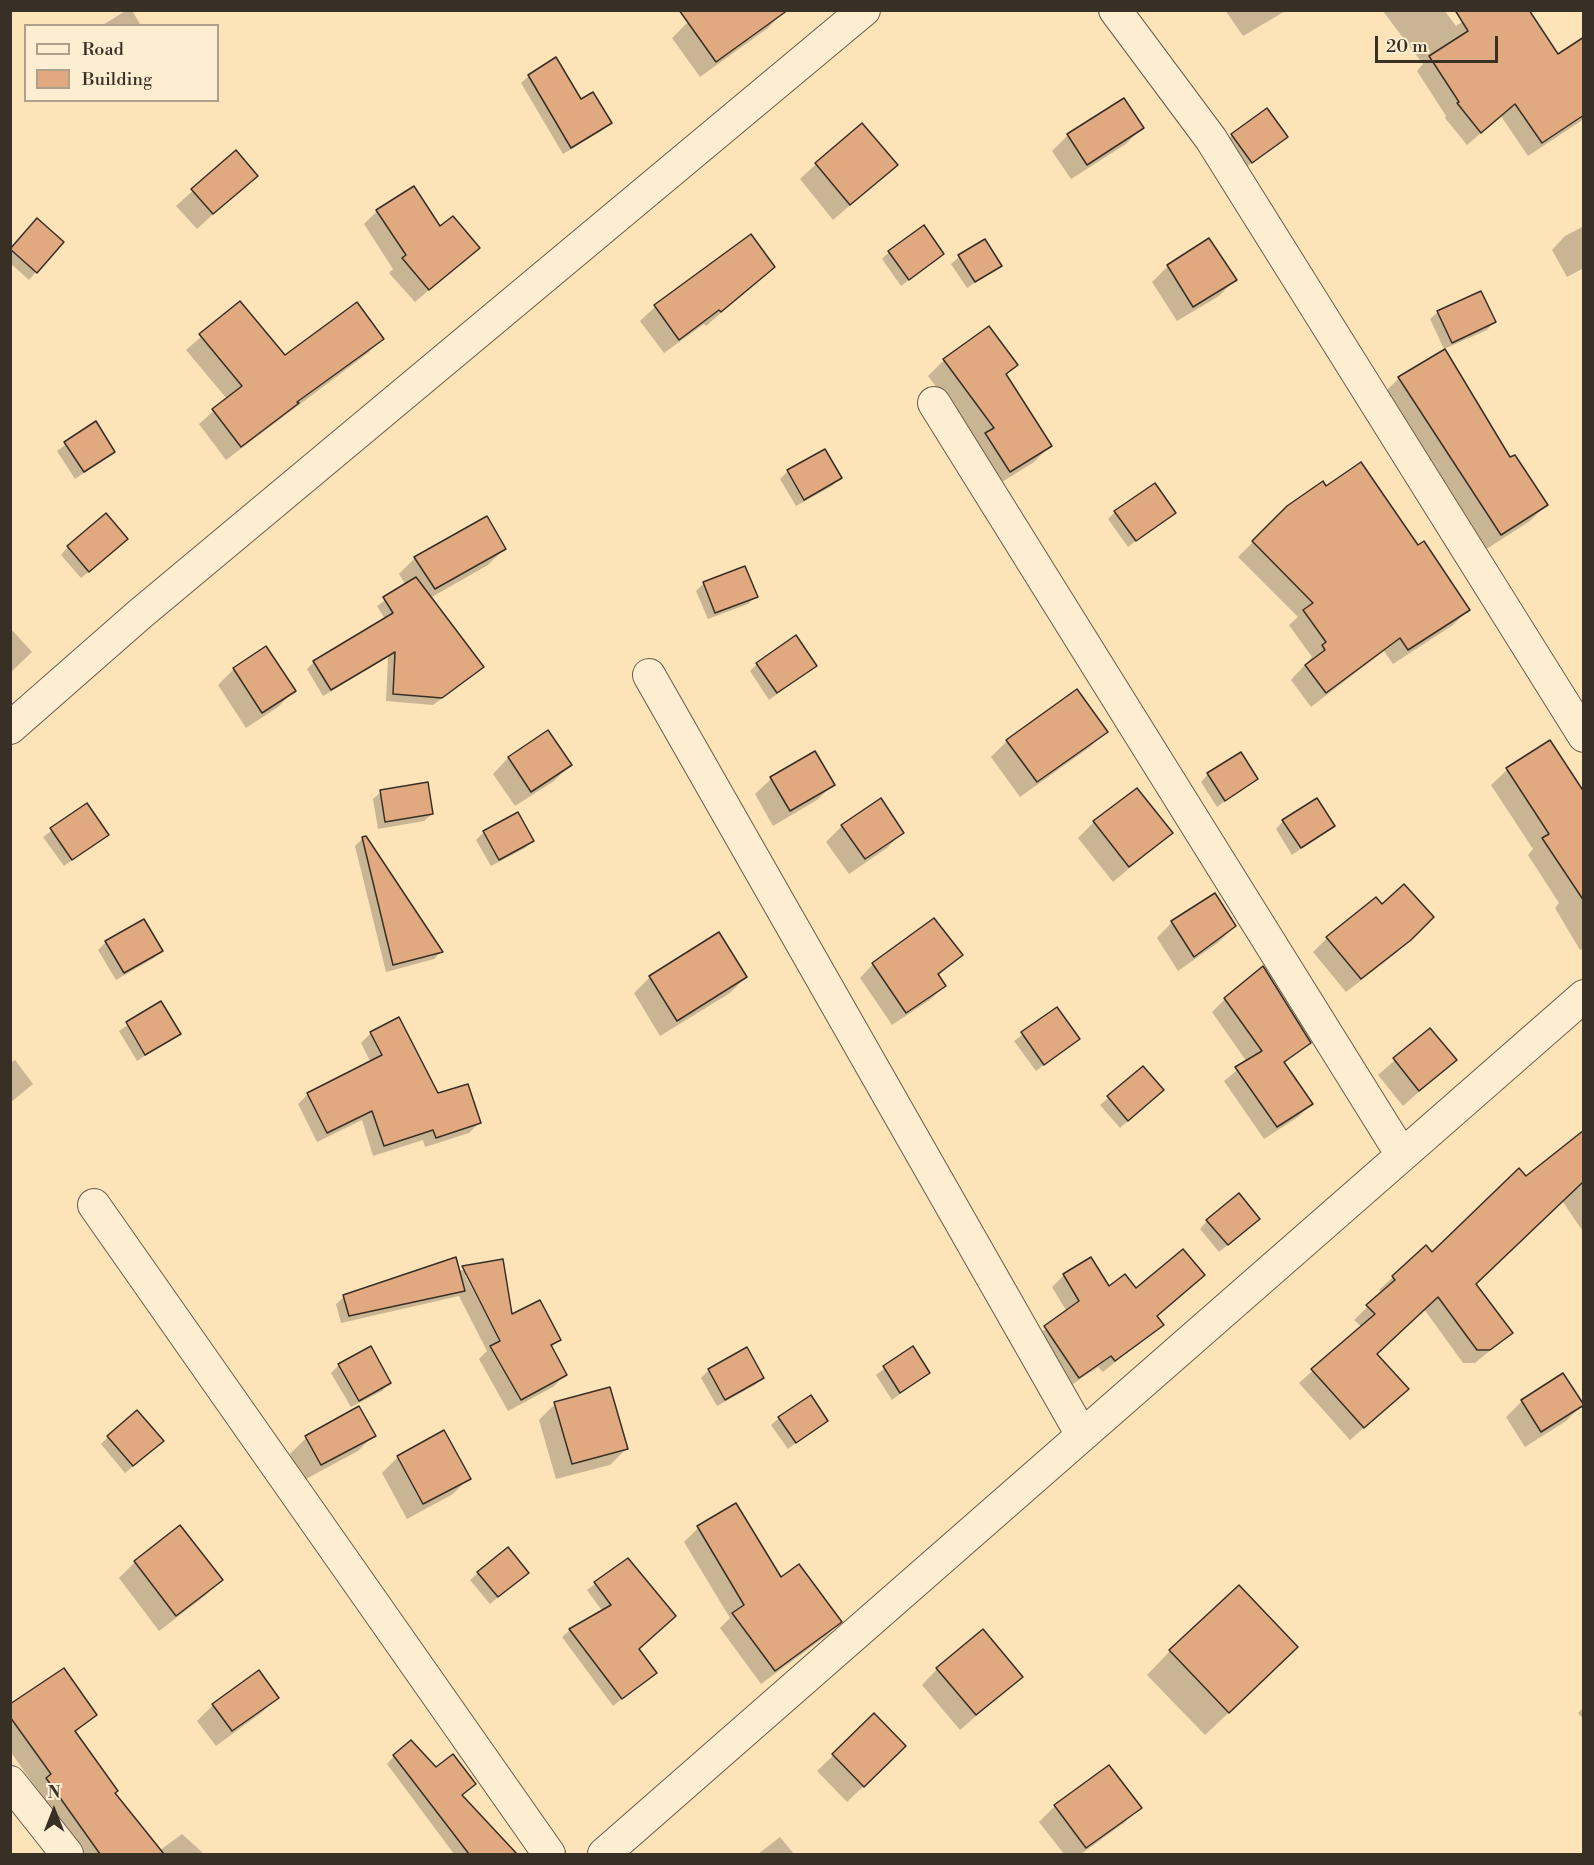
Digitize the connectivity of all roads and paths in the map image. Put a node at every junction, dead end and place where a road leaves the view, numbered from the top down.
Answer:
1 (864, 10) edge
2 (1115, 10) edge
3 (934, 403) dead end
4 (649, 675) dead end
5 (10, 728) edge
6 (1584, 736) edge
7 (1584, 996) edge
8 (1402, 1155) junction
9 (94, 1205) dead end
10 (1082, 1435) junction
11 (10, 1782) edge
12 (67, 1854) edge
13 (549, 1854) edge
14 (604, 1854) edge

1 - 5 street
2 - 6 street
3 - 8 street
4 - 10 street
7 - 8 street
8 - 10 street
9 - 13 street
10 - 14 street
11 - 12 street

